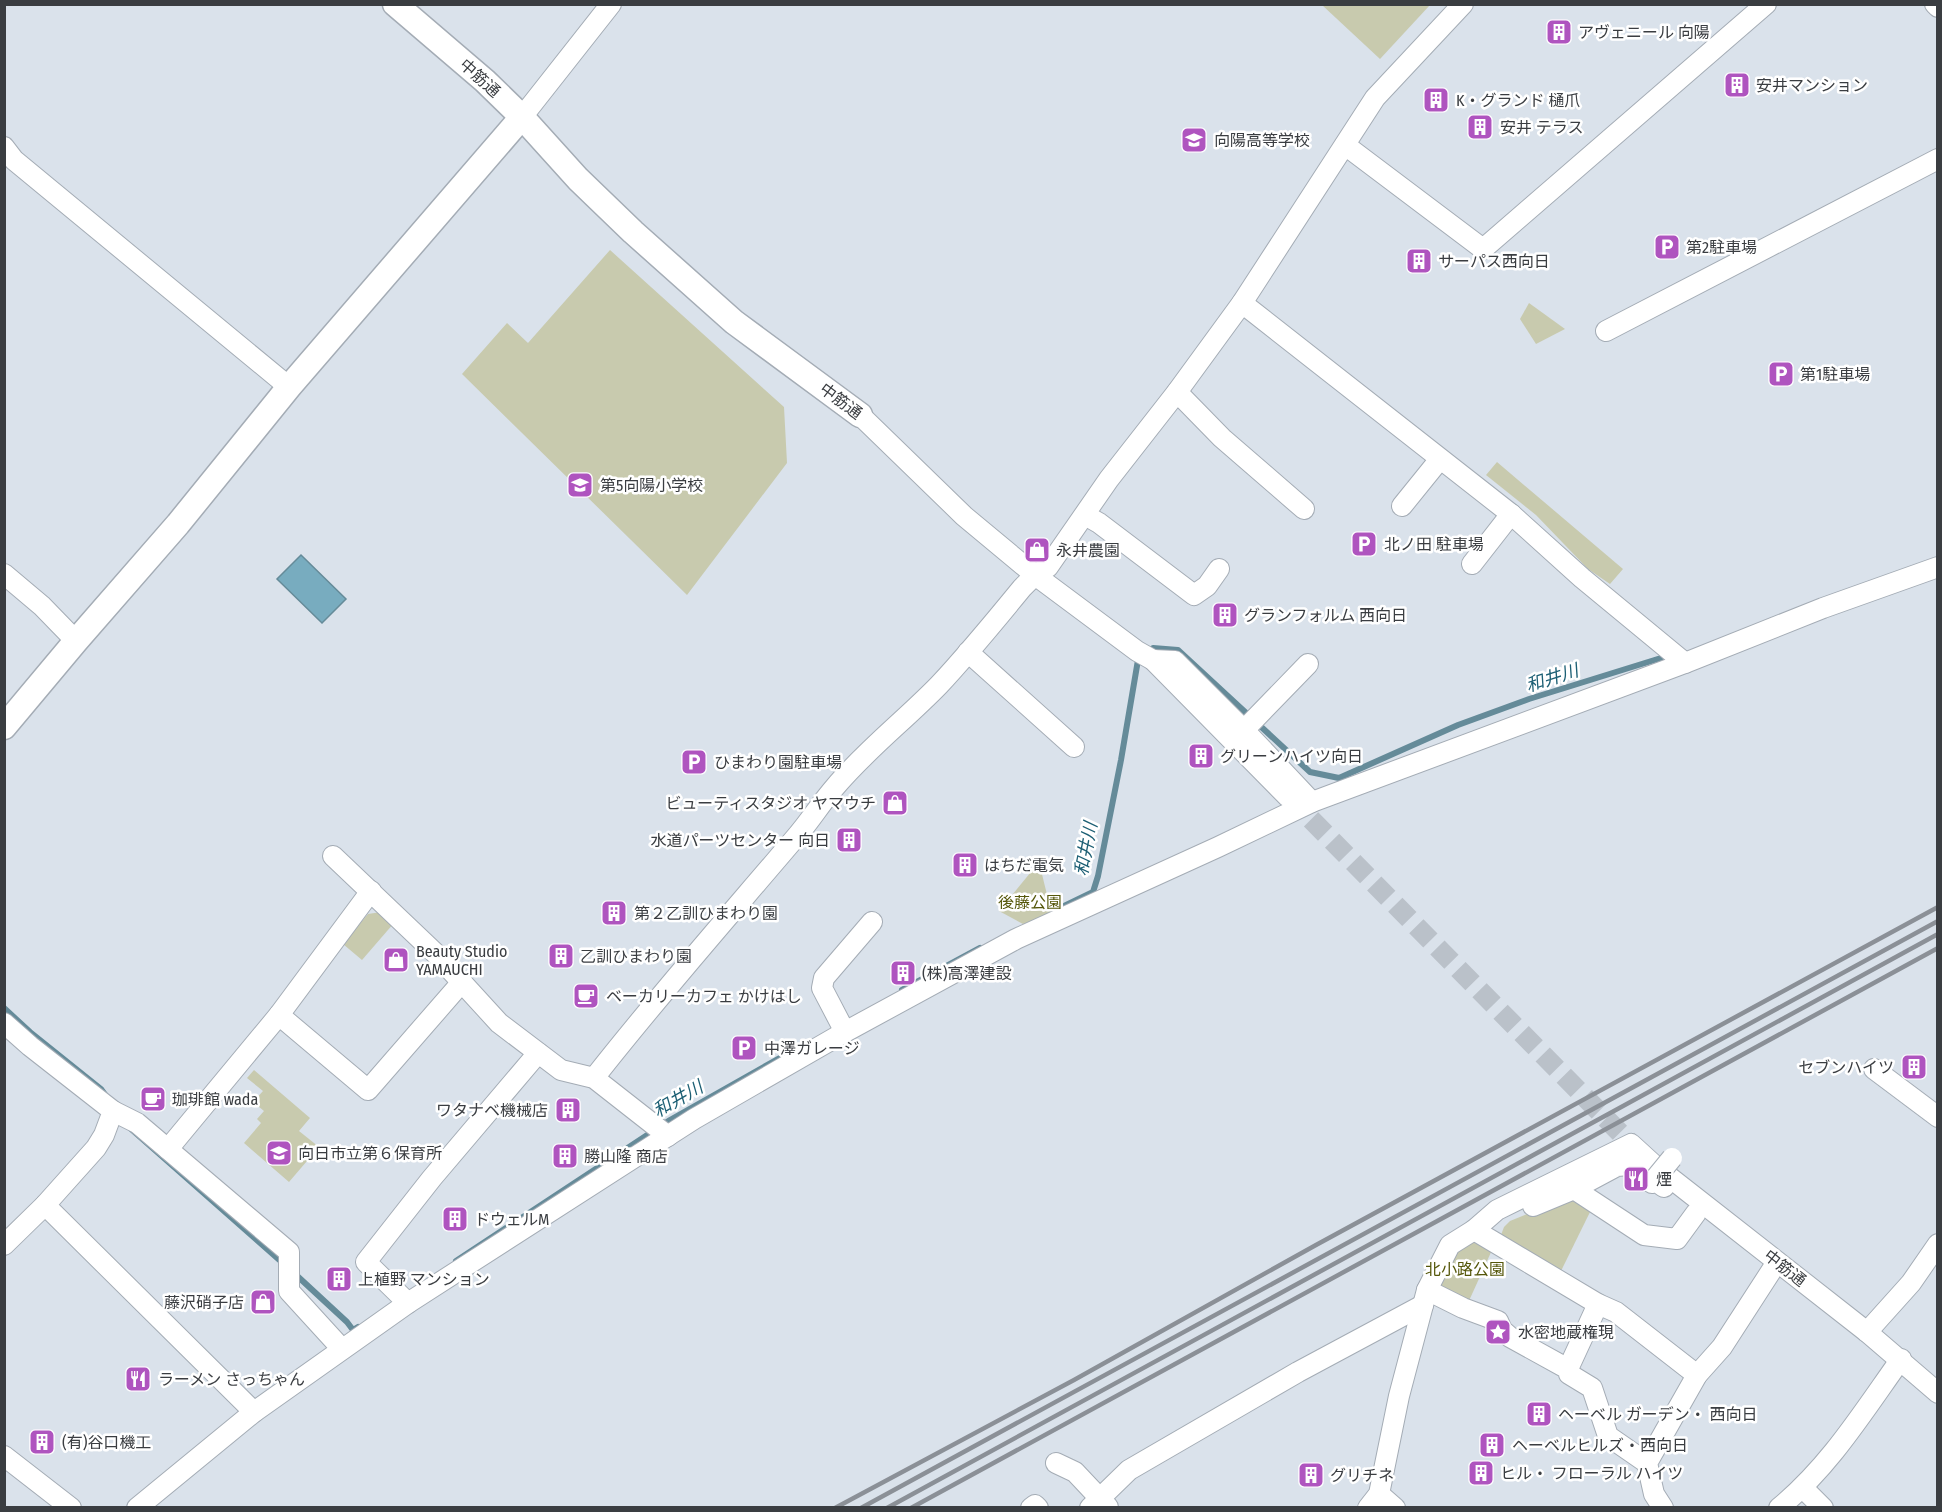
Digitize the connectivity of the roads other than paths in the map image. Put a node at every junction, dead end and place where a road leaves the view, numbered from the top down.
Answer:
1 (395, 4) edge
2 (610, 4) edge
3 (1463, 4) edge
4 (1764, 5) edge
5 (522, 117) junction
6 (1345, 145) junction
7 (4, 147) edge
8 (1938, 159) edge
9 (1242, 303) junction
10 (1606, 332) dead end
11 (289, 387) junction
12 (1178, 392) junction
13 (860, 415) joint
14 (1440, 459) junction
15 (1402, 506) dead end
16 (1304, 509) dead end
17 (1511, 514) junction
18 (1084, 515) junction
19 (1472, 564) dead end
20 (1938, 567) edge
21 (1219, 569) dead end
22 (4, 574) edge
23 (1035, 575) junction
24 (76, 641) junction
25 (968, 652) junction
26 (1146, 656) junction
27 (1685, 663) junction
28 (1308, 664) dead end
29 (4, 727) edge
30 (1244, 730) junction
31 (1074, 747) dead end
32 (1288, 797) tunnel mouth
33 (1312, 802) junction
34 (333, 856) dead end
35 (371, 891) junction
36 (872, 922) dead end
37 (462, 982) junction
38 (279, 1015) junction
39 (4, 1023) edge
40 (845, 1032) junction
41 (538, 1053) junction
42 (1874, 1069) dead end
43 (594, 1078) junction
44 (121, 1116) junction
45 (1938, 1117) edge
46 (668, 1136) junction
47 (168, 1149) junction
48 (1672, 1158) dead end
49 (1654, 1180) junction
50 (1574, 1189) junction
51 (45, 1205) junction
52 (1696, 1213) junction
53 (1474, 1230) junction
54 (1938, 1244) edge
55 (4, 1245) edge
56 (1774, 1265) junction
57 (1425, 1298) junction
58 (408, 1303) junction
59 (1598, 1304) junction
60 (1868, 1332) junction
61 (342, 1349) junction
62 (1901, 1359) junction
63 (1568, 1370) junction
64 (1697, 1375) junction
65 (1938, 1393) edge
66 (254, 1412) junction
67 (4, 1456) edge
68 (1056, 1463) dead end
69 (1647, 1463) junction
70 (1803, 1488) junction
71 (1374, 1501) edge
72 (1100, 1504) edge
73 (71, 1508) edge
74 (137, 1508) edge
75 (1030, 1508) edge
76 (1038, 1508) edge
77 (1395, 1508) edge
78 (1663, 1508) edge
79 (1779, 1508) edge
80 (1823, 1508) edge

1 - 5 street, 中筋通
2 - 5 street
3 - 6 street
4 - 6 street
5 - 11 street
5 - 13 street, 中筋通
6 - 9 street
7 - 11 street
8 - 10 street
9 - 12 street
9 - 14 street
11 - 24 street
12 - 16 street
12 - 18 street
13 - 23 street, 中筋通
14 - 15 street
14 - 17 street
17 - 19 street
17 - 27 street
18 - 21 street
18 - 23 street
20 - 27 street
22 - 24 street
23 - 25 street
23 - 26 street, 中筋通
24 - 29 street
25 - 31 street
25 - 43 street
26 - 30 street
26 - 32 street, 中筋通
27 - 33 street
28 - 30 street
30 - 33 street
33 - 40 street
34 - 35 street
35 - 37 street
35 - 38 street
36 - 40 street
37 - 38 street
37 - 41 street
38 - 47 street
39 - 44 street
40 - 46 street
41 - 43 street
41 - 58 street
42 - 45 street
43 - 46 street
44 - 47 street
44 - 51 street
46 - 58 street
47 - 61 street
48 - 49 street, bridge
49 - 50 street
49 - 52 street
50 - 52 street
50 - 53 street
51 - 55 street
51 - 66 street
52 - 56 street
53 - 56 street, 中筋通
53 - 57 street
53 - 59 street
54 - 60 street
56 - 60 street, 中筋通
56 - 64 street
57 - 63 street
57 - 71 street
57 - 72 street
58 - 61 street
59 - 63 street
59 - 64 street
60 - 62 street, 中筋通
61 - 66 street
62 - 65 street, 中筋通
62 - 70 street
63 - 69 street
64 - 69 street
66 - 74 street
67 - 73 street
68 - 72 street
69 - 78 street
70 - 79 street
70 - 80 street
71 - 77 street
75 - 76 street

